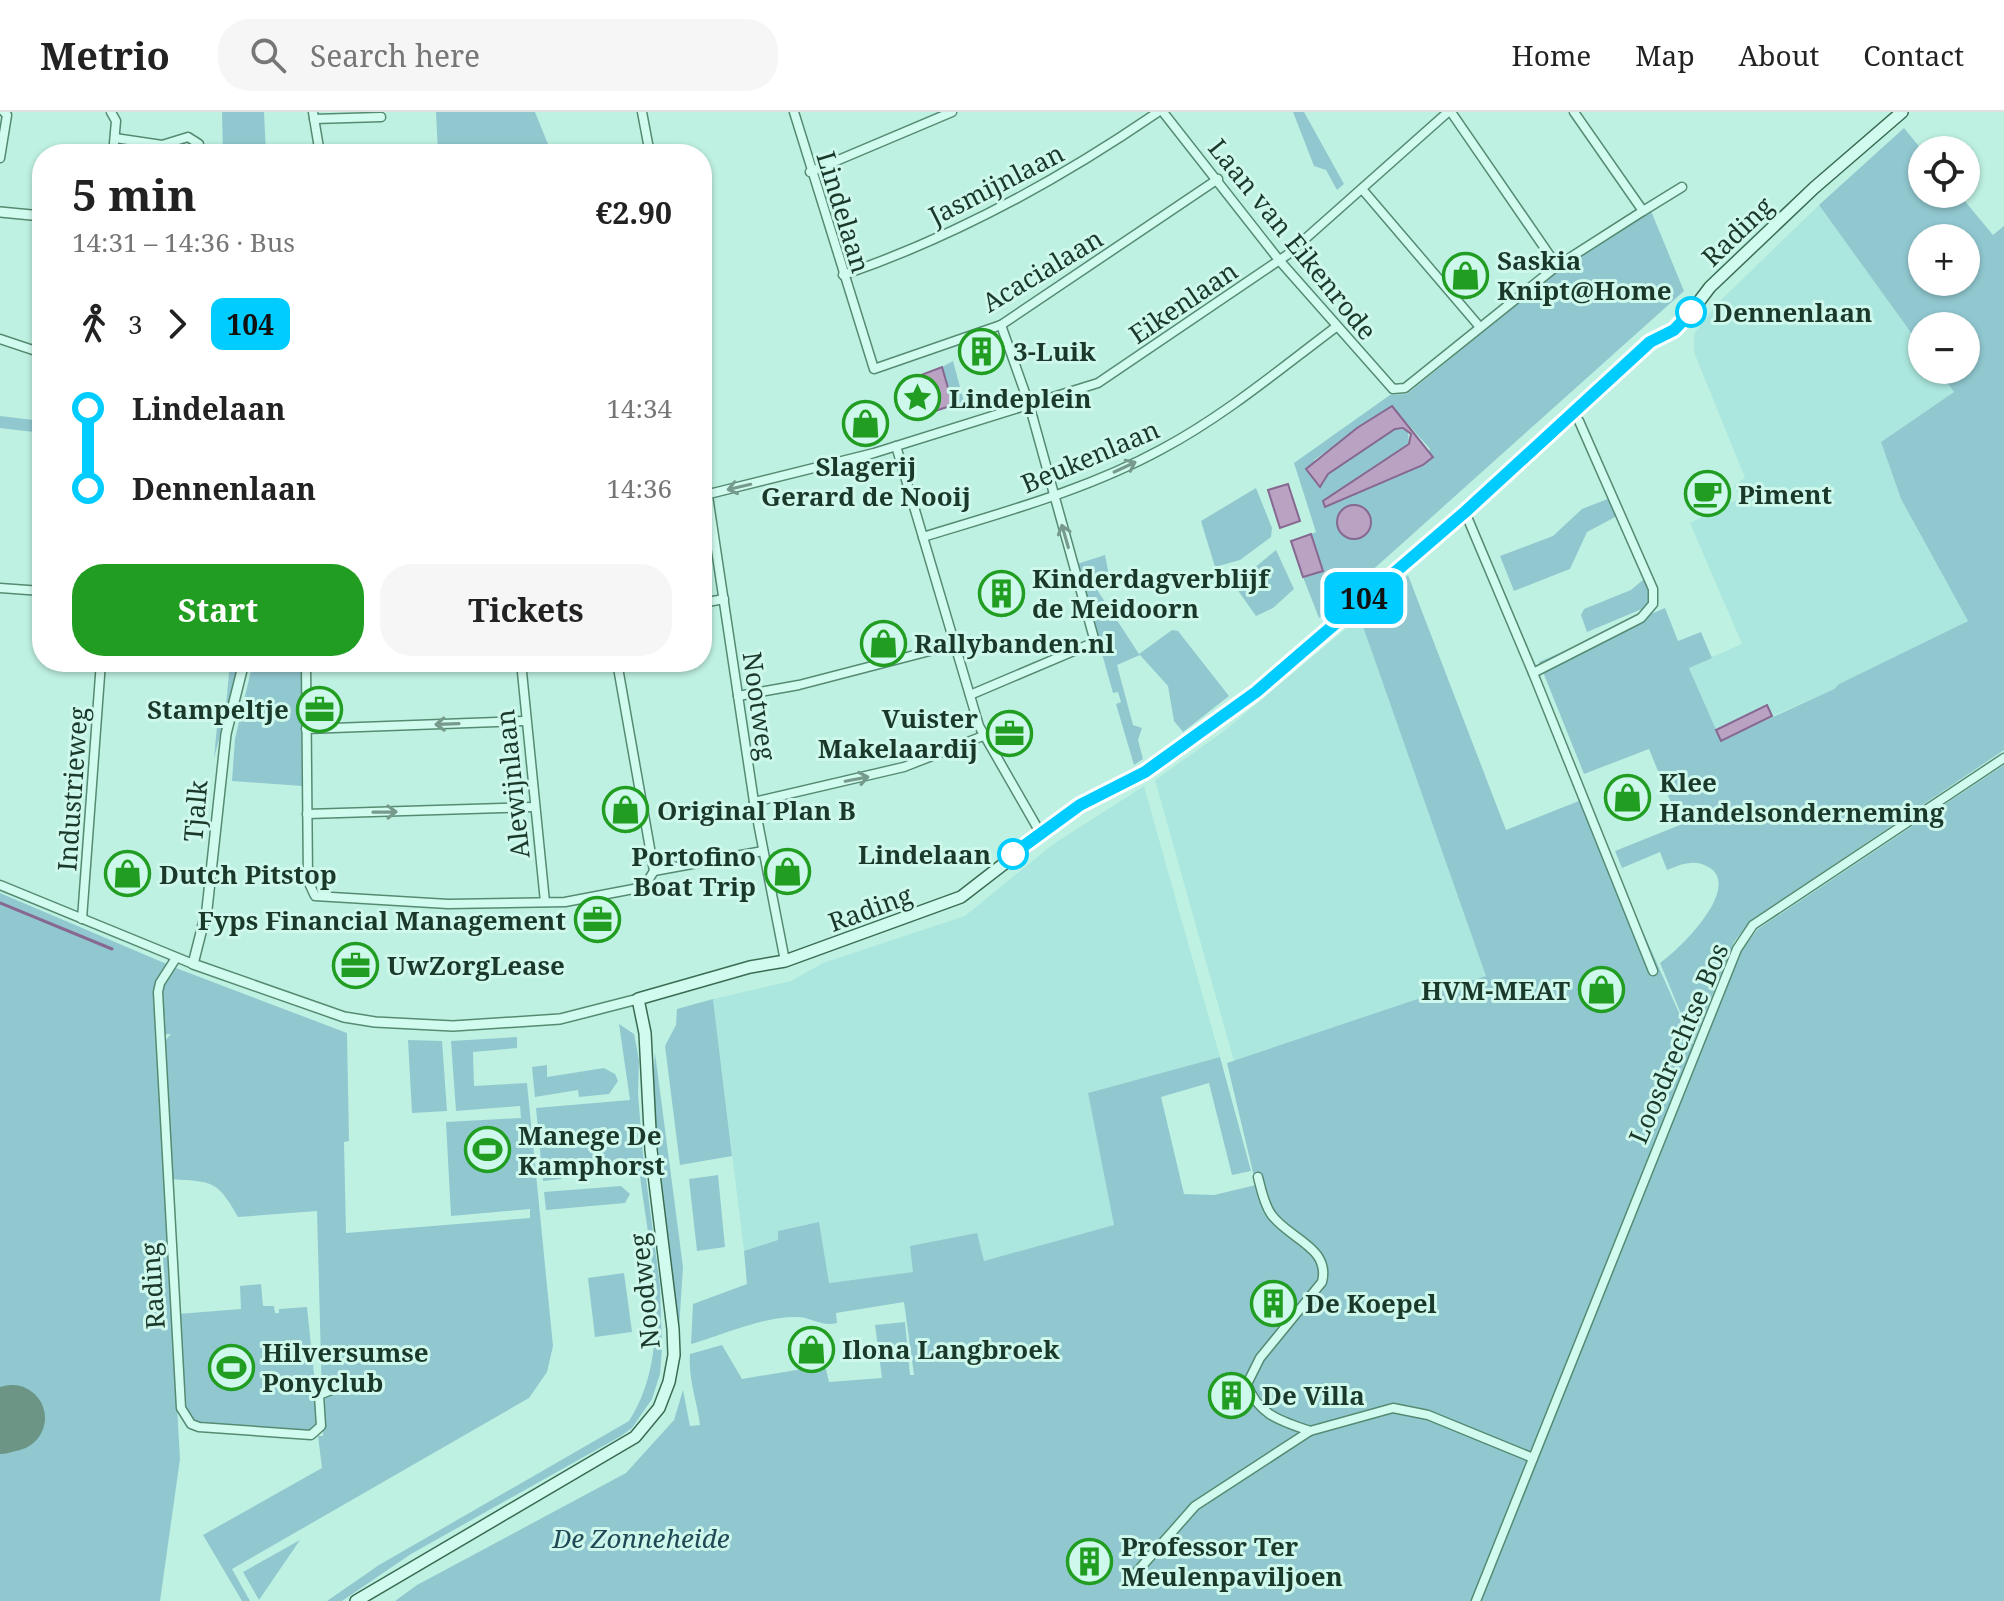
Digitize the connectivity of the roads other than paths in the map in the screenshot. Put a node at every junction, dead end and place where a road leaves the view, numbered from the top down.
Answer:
1 (4, 112) edge
2 (111, 112) edge
3 (642, 112) edge
4 (794, 112) edge
5 (952, 112) edge
6 (1160, 112) edge
7 (1450, 112) edge
8 (1574, 112) edge
9 (1902, 112) edge
10 (314, 115) edge
11 (381, 117) dead end
12 (1886, 117) edge
13 (115, 138) junction
14 (114, 144) edge
15 (141, 144) edge
16 (173, 144) edge
17 (199, 144) edge
18 (318, 144) edge
19 (647, 144) edge
20 (0, 158) edge
21 (810, 172) junction
22 (1218, 179) junction
23 (1682, 187) dead end
24 (1362, 189) junction
25 (1643, 211) junction
26 (0, 212) edge
27 (32, 215) edge
28 (1279, 260) junction
29 (1557, 266) junction
30 (843, 275) junction
31 (1001, 325) junction
32 (1479, 326) junction
33 (1336, 327) junction
34 (0, 339) edge
35 (32, 349) edge
36 (874, 369) joint
37 (1029, 404) junction
38 (1579, 421) dead end
39 (896, 446) junction
40 (712, 493) edge
41 (1053, 497) junction
42 (1465, 512) junction
43 (712, 515) edge
44 (923, 537) junction
45 (0, 588) edge
46 (32, 590) edge
47 (724, 599) junction
48 (712, 601) edge
49 (953, 645) junction
50 (100, 672) edge
51 (242, 672) edge
52 (306, 672) edge
53 (522, 672) edge
54 (619, 672) edge
55 (1533, 673) junction
56 (970, 695) junction
57 (738, 696) junction
58 (525, 721) junction
59 (306, 729) junction
60 (983, 736) junction
61 (2004, 758) edge
62 (754, 802) junction
63 (533, 807) junction
64 (307, 814) junction
65 (1041, 834) junction
66 (763, 851) junction
67 (654, 871) junction
68 (0, 885) edge
69 (545, 902) junction
70 (82, 919) junction
71 (176, 958) junction
72 (785, 961) junction
73 (193, 964) junction
74 (1653, 971) dead end
75 (638, 999) junction
76 (1258, 1177) dead end
77 (339, 1387) dead end
78 (1310, 1431) junction
79 (1533, 1458) junction
80 (1127, 1583) dead end
81 (356, 1601) edge
82 (1476, 1601) edge

1 - 20 street
2 - 13 street
3 - 19 street
4 - 21 street, Lindelaan
5 - 21 street
6 - 22 street, Laan van Eikenrode
6 - 30 street, Jasmijnlaan
7 - 24 street, Eikenlaan
7 - 29 street
8 - 25 street
9 - 12 main road, Rading
10 - 11 street
10 - 18 street
12 - 42 main road, Rading
13 - 14 street
13 - 15 street
16 - 17 street
21 - 30 street, Lindelaan
22 - 28 street, Laan van Eikenrode
22 - 31 street, Acacialaan
23 - 25 street
24 - 28 street, Eikenlaan
24 - 32 street
25 - 29 street
26 - 27 street
28 - 33 street, Laan van Eikenrode
28 - 37 street, Eikenlaan
29 - 32 street
30 - 36 street, Lindelaan
31 - 36 street, Acacialaan
31 - 37 street
32 - 33 street, Laan van Eikenrode
41 -> 33 street, Beukenlaan
34 - 35 street
37 - 39 street, Eikenlaan
37 - 41 street
38 - 55 street
39 -> 40 street, Eikenlaan
39 - 44 street
41 - 44 street, Beukenlaan
56 -> 41 street
42 - 55 street
42 - 65 main road, Rading
43 - 47 street, Nootweg
44 - 49 street
45 - 46 street
47 - 48 street
47 - 57 street, Nootweg
49 - 56 street
49 - 57 street
50 - 70 street, Industrieweg
51 - 73 street, Tjalk
52 - 59 street
53 - 58 street, Alewijnlaan
54 - 67 street
55 - 74 street, Loosdrechtse Bos
56 - 60 street
57 - 62 street, Nootweg
58 -> 59 street
58 - 63 street, Alewijnlaan
59 - 64 street
62 -> 60 street
60 - 65 street
61 - 79 street, Loosdrechtse Bos
62 - 66 street, Nootweg
64 -> 63 street
63 - 69 street, Alewijnlaan
64 - 69 street
65 - 72 main road, Rading
66 - 67 street
66 - 72 street, Nootweg
67 - 69 street
68 - 70 street, Rading
70 - 71 street, Rading
71 - 73 street, Rading
71 - 77 street, Rading
72 - 75 main road, Rading
73 - 75 street, Rading
75 - 81 main road, Noodweg
76 - 78 street
78 - 79 street
78 - 80 street
79 - 82 street, Loosdrechtse Bos

